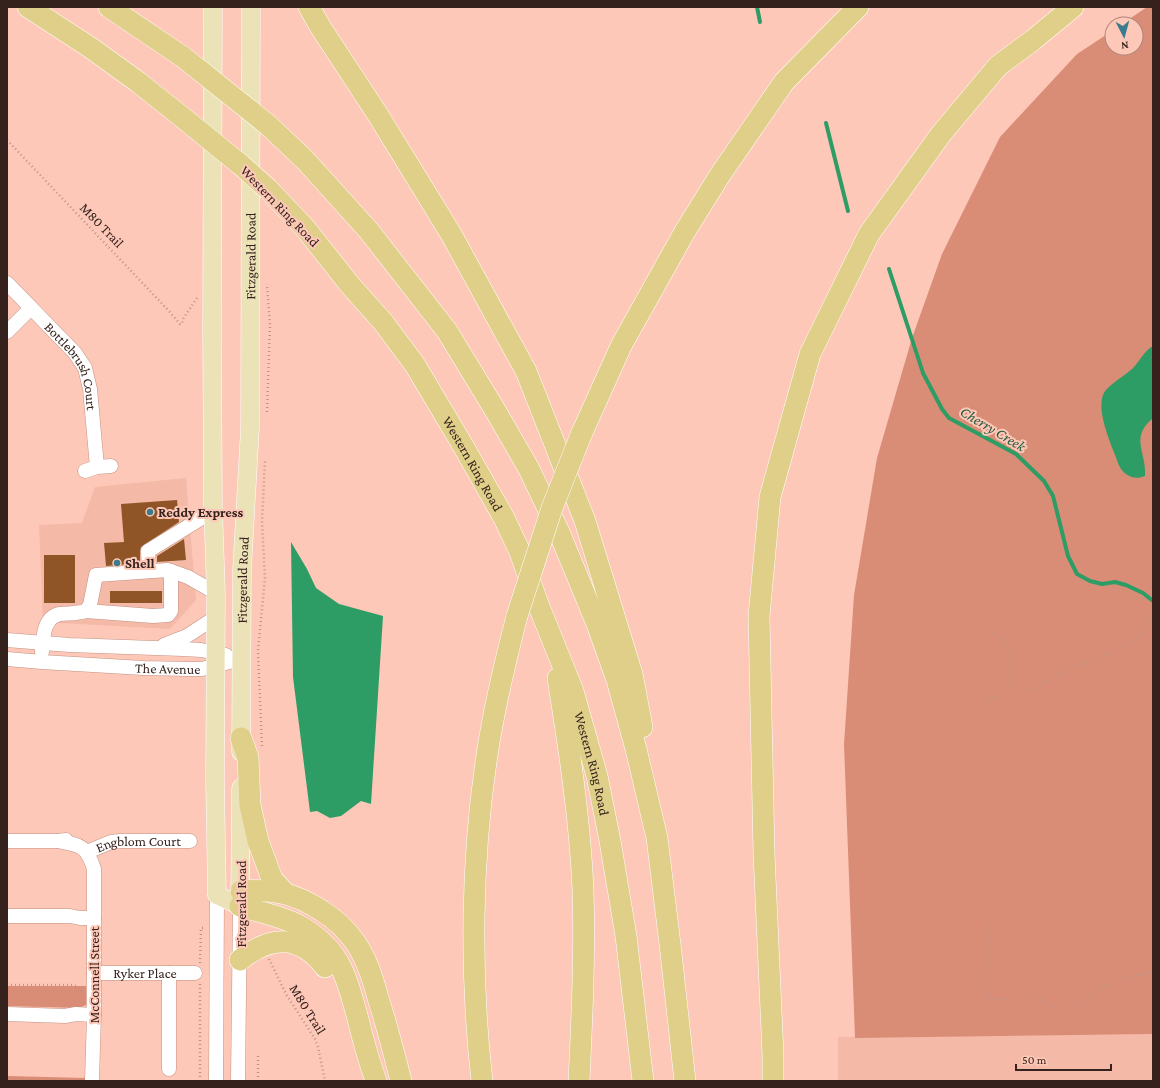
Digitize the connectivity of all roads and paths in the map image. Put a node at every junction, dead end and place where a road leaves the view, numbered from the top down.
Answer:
1 (28, 7) edge
2 (110, 7) edge
3 (213, 7) edge
4 (224, 7) edge
5 (252, 7) edge
6 (303, 7) edge
7 (308, 7) edge
8 (858, 7) edge
9 (1073, 7) edge
10 (321, 28) junction
11 (7, 140) edge
12 (7, 283) edge
13 (32, 308) junction
14 (182, 324) dead end
15 (7, 332) edge
16 (98, 468) dead end
17 (213, 509) junction
18 (170, 570) junction
19 (149, 571) junction
20 (216, 593) junction
21 (538, 604) junction
22 (86, 611) junction
23 (1153, 616) edge
24 (216, 617) junction
25 (994, 633) dead end
26 (7, 640) edge
27 (43, 644) junction
28 (156, 648) junction
29 (7, 659) edge
30 (216, 659) junction
31 (241, 659) junction
32 (42, 662) junction
33 (1011, 693) junction
34 (990, 699) dead end
35 (241, 738) junction
36 (656, 838) junction
37 (7, 841) edge
38 (190, 841) dead end
39 (92, 850) junction
40 (284, 892) junction
41 (217, 895) junction
42 (241, 898) junction
43 (7, 916) edge
44 (992, 916) dead end
45 (94, 918) junction
46 (200, 928) dead end
47 (268, 957) dead end
48 (240, 960) junction
49 (1153, 971) edge
50 (94, 973) junction
51 (169, 973) junction
52 (198, 973) junction
53 (7, 1014) edge
54 (94, 1015) junction
55 (366, 1048) junction
56 (258, 1053) dead end
57 (169, 1069) dead end
58 (7, 1078) edge
59 (80, 1081) edge
60 (92, 1081) edge
61 (200, 1081) edge
62 (216, 1081) edge
63 (238, 1081) edge
64 (258, 1081) edge
65 (325, 1081) edge
66 (376, 1081) edge
67 (401, 1081) edge
68 (482, 1081) edge
69 (579, 1081) edge
70 (643, 1081) edge
71 (685, 1081) edge
72 (773, 1081) edge

1 - 21 highway, Western Ring Road, bridge
2 - 36 highway, bridge
3 - 17 main road, Fitzgerald Road
4 - 17 main road
5 - 31 main road, Fitzgerald Road
6 - 10 highway
7 - 10 highway
8 - 68 highway, bridge
9 - 72 highway
10 - 36 highway
11 - 14 path, M80 Trail
12 - 13 street, Bottlebrush Court
13 - 15 street
13 - 16 street, Bottlebrush Court
17 - 19 street
17 - 20 main road, Fitzgerald Road
18 - 19 street
18 - 20 street
18 - 22 street
19 - 22 street
20 - 24 main road, Fitzgerald Road
21 - 69 highway
21 - 70 highway, Western Ring Road
22 - 27 street
23 - 33 path
24 - 28 street, The Avenue
24 - 30 main road, Fitzgerald Road
25 - 33 path
26 - 27 street, The Avenue
27 - 28 street, The Avenue
27 - 32 street
28 - 30 street, The Avenue
29 - 32 street, The Avenue
30 - 31 street, The Avenue
30 - 32 street, The Avenue
30 - 41 main road, Fitzgerald Road
31 - 35 main road, Fitzgerald Road
33 - 34 path
35 - 40 highway
35 - 42 main road, Fitzgerald Road
36 - 71 highway
37 - 39 street
38 - 39 street, Engblom Court
39 - 45 street, McConnell Street
40 - 42 highway
40 - 67 highway
41 - 42 main road
41 - 62 street, Fitzgerald Road
42 - 48 street, Fitzgerald Road
42 - 55 highway
43 - 45 street
44 - 49 path
45 - 50 street, McConnell Street
46 - 52 path
47 - 65 path, M80 Trail
48 - 55 highway
48 - 63 street, Fitzgerald Road
50 - 51 street, Ryker Place
50 - 54 street, McConnell Street
51 - 52 street, Ryker Place
51 - 57 street
52 - 61 path
53 - 54 street
54 - 60 street, McConnell Street
55 - 66 highway
56 - 64 path
58 - 59 path

